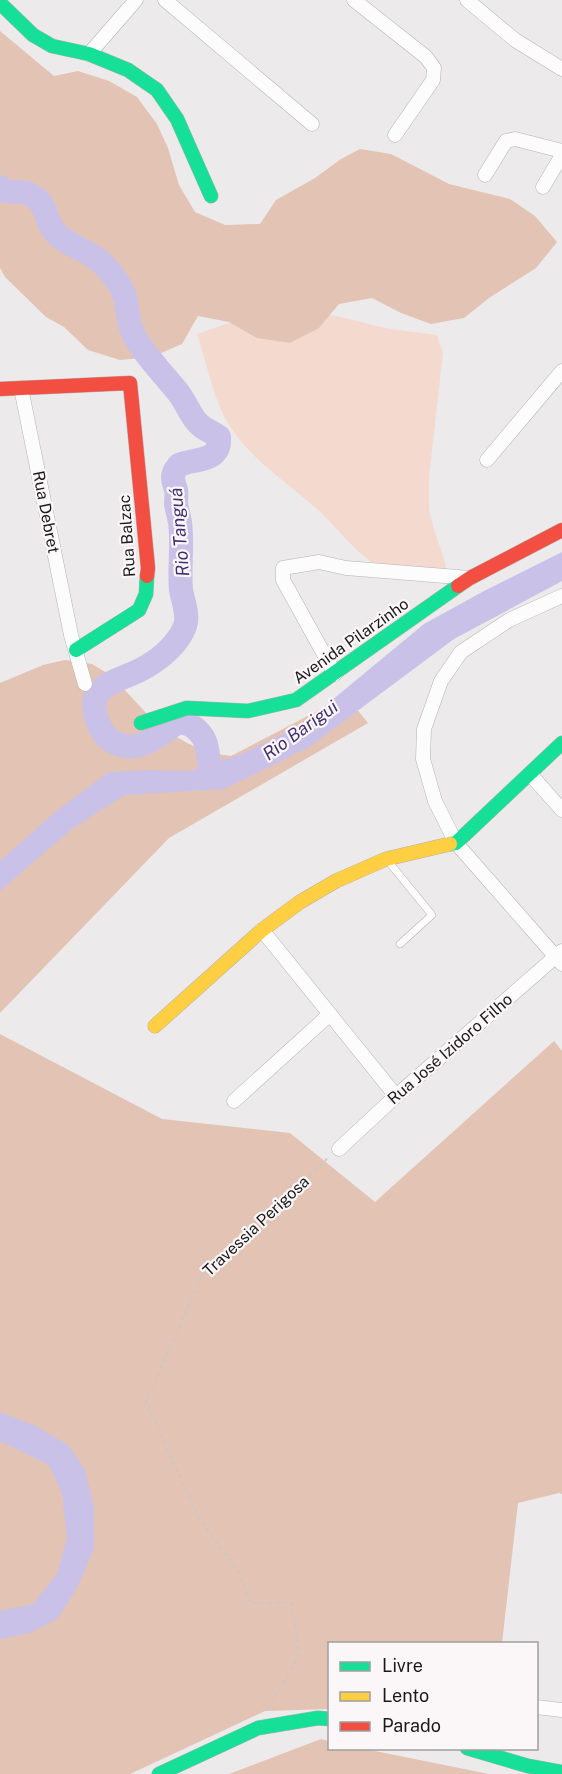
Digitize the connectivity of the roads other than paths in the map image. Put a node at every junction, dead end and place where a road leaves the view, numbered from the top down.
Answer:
1 (136, 0) edge
2 (165, 0) edge
3 (354, 0) edge
4 (467, 0) edge
5 (0, 3) edge
6 (88, 54) junction
7 (562, 69) edge
8 (312, 124) dead end
9 (395, 135) dead end
10 (562, 153) edge
11 (485, 175) dead end
12 (543, 187) dead end
13 (211, 196) dead end
14 (562, 371) edge
15 (21, 388) junction
16 (0, 389) edge
17 (487, 460) dead end
18 (562, 530) edge
19 (470, 578) junction
20 (562, 596) edge
21 (75, 651) junction
22 (336, 674) junction
23 (85, 684) dead end
24 (141, 723) dead end
25 (562, 743) edge
26 (530, 774) junction
27 (562, 810) edge
28 (456, 843) junction
29 (386, 859) junction
30 (261, 930) junction
31 (400, 944) dead end
32 (560, 957) edge
33 (330, 1014) junction
34 (155, 1026) dead end
35 (396, 1096) junction
36 (234, 1101) dead end
37 (339, 1149) road end
38 (538, 1707) edge
39 (562, 1710) edge
40 (328, 1719) edge
41 (471, 1750) edge
42 (562, 1772) edge
43 (159, 1774) edge

1 - 6 street
2 - 8 street
3 - 9 street
4 - 7 street
5 - 6 street
6 - 13 street
10 - 11 street
10 - 12 street
14 - 17 street
15 - 16 street
15 - 21 street, Rua Debret
15 - 21 street, Rua Balzac
18 - 19 street, Avenida Pilarzinho
19 - 22 street, Avenida Pilarzinho
19 - 22 street
20 - 28 street
21 - 23 street, Rua Debret
22 - 24 street, Avenida Pilarzinho
25 - 26 street
26 - 27 street
26 - 28 street
28 - 29 street
28 - 32 street
29 - 30 street
29 - 31 lane
30 - 33 street
30 - 34 street
32 - 35 street, Rua José Izidoro Filho
33 - 35 street
33 - 36 street
35 - 37 street, Rua José Izidoro Filho
38 - 39 street
40 - 43 street
41 - 42 street

